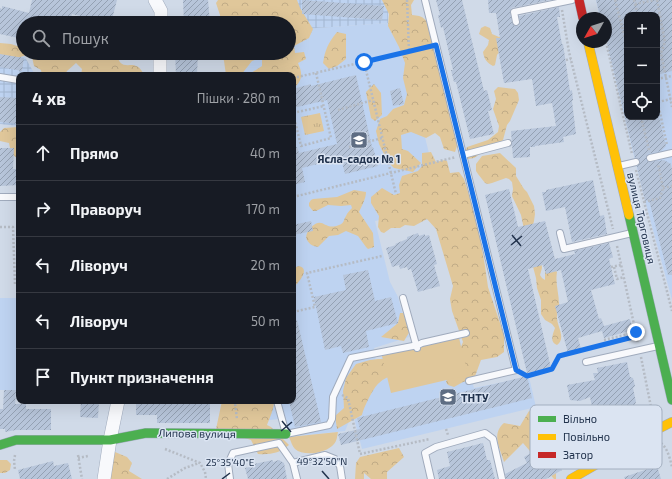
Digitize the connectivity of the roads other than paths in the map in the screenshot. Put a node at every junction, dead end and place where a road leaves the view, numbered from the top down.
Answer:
1 (155, 0) edge
2 (425, 0) edge
3 (572, 0) edge
4 (579, 0) edge
5 (582, 12) edge
6 (161, 16) edge
7 (516, 22) dead end
8 (589, 48) edge
9 (160, 60) edge
10 (160, 72) edge
11 (0, 77) edge
12 (16, 80) edge
13 (508, 143) dead end
14 (670, 153) edge
15 (463, 155) junction
16 (653, 158) road end
17 (635, 162) road end
18 (617, 167) junction
19 (16, 197) edge
20 (0, 198) edge
21 (560, 233) dead end
22 (633, 233) junction
23 (403, 298) dead end
24 (466, 332) dead end
25 (659, 346) junction
26 (416, 347) junction
27 (586, 362) dead end
28 (469, 381) dead end
29 (672, 400) edge
30 (117, 404) edge
31 (278, 404) edge
32 (672, 422) edge
33 (662, 427) edge
34 (286, 434) junction
35 (110, 440) junction
36 (0, 446) edge
37 (293, 463) junction
38 (588, 469) edge
39 (104, 479) edge
40 (230, 479) edge
41 (297, 479) edge
42 (342, 479) edge
43 (430, 479) edge
44 (502, 479) edge
45 (571, 479) edge

1 - 6 street
2 - 15 lane
3 - 7 lane
4 - 5 street
8 - 18 street, вулиця Торговиця
9 - 10 street
11 - 12 lane
13 - 15 lane
14 - 16 lane
15 - 28 lane
17 - 18 lane
18 - 22 street, вулиця Торговиця
19 - 20 lane
21 - 22 lane
22 - 25 street, вулиця Торговиця
23 - 26 lane
24 - 26 lane
25 - 27 lane
25 - 29 street, вулиця Торговиця
26 - 34 lane
30 - 35 street
31 - 34 lane
32 - 33 street
34 - 35 street, Липова вулиця
35 - 36 street, Липова вулиця
35 - 39 street
37 - 40 lane
37 - 41 lane
37 - 42 lane
38 - 45 street
43 - 44 lane

